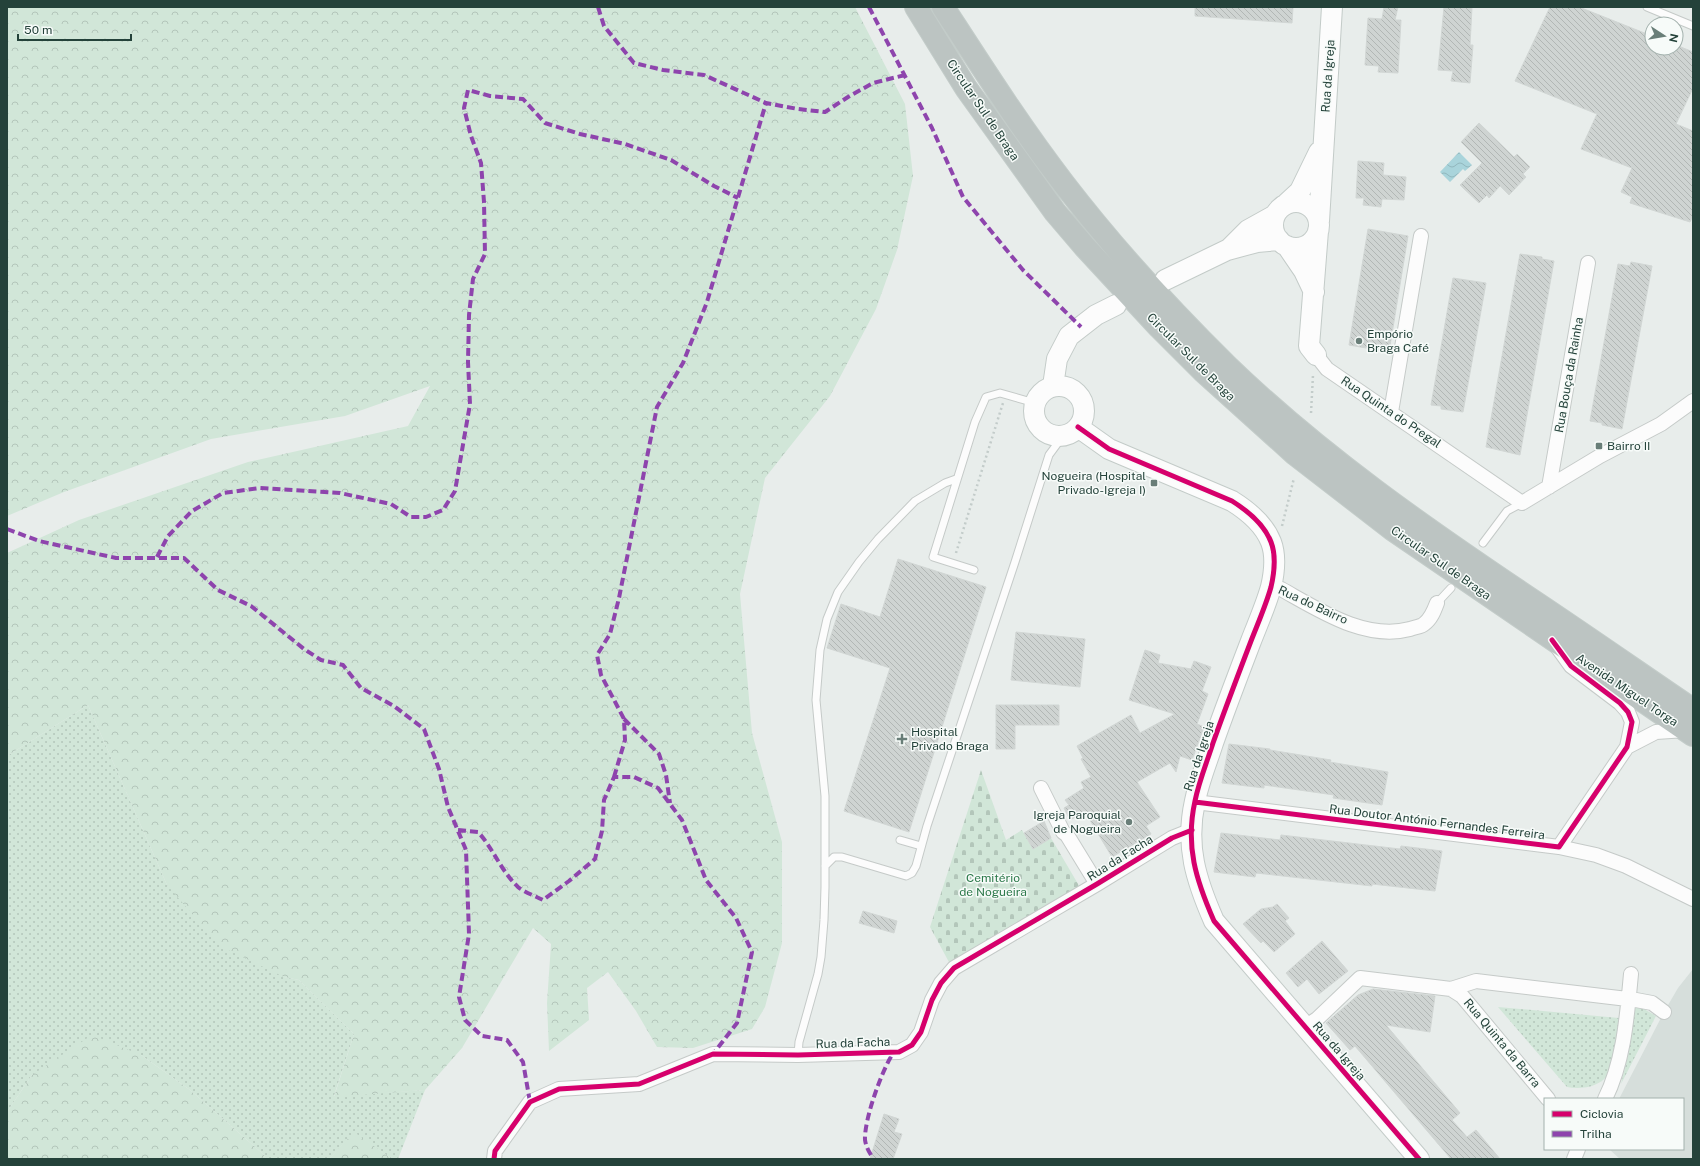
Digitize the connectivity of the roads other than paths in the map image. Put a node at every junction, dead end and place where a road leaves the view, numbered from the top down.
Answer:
1 (916, 7) edge
2 (943, 7) edge
3 (1332, 7) edge
4 (1647, 7) edge
5 (1693, 26) edge
6 (1323, 145) junction
7 (1281, 209) junction
8 (1319, 226) junction
9 (1421, 236) dead end
10 (1282, 243) junction
11 (1227, 250) junction
12 (1588, 263) dead end
13 (1165, 280) dead end
14 (1314, 292) junction
15 (1116, 305) dead end
16 (1316, 355) joint
17 (1053, 386) junction
18 (1693, 401) edge
19 (1035, 403) junction
20 (1391, 412) junction
21 (1070, 431) junction
22 (956, 479) junction
23 (1549, 487) junction
24 (1522, 503) junction
25 (1483, 543) dead end
26 (974, 570) dead end
27 (1271, 586) junction
28 (1450, 588) dead end
29 (1437, 603) joint
30 (1549, 629) junction
31 (1691, 725) edge
32 (1627, 747) junction
33 (1041, 788) dead end
34 (1195, 802) junction
35 (1192, 830) junction
36 (900, 840) dead end
37 (921, 846) junction
38 (1558, 847) junction
39 (825, 866) junction
40 (1097, 884) junction
41 (1693, 899) edge
42 (1632, 974) dead end
43 (1451, 989) junction
44 (1629, 999) junction
45 (1664, 1012) dead end
46 (1305, 1027) junction
47 (798, 1055) junction
48 (1547, 1098) edge
49 (1605, 1098) edge
50 (494, 1159) edge
51 (1419, 1159) edge

1 - 30 highway, Circular Sul de Braga
2 - 30 highway, Circular Sul de Braga
3 - 6 street, Rua da Igreja
4 - 5 lane
6 - 7 street, Rua da Igreja
6 - 8 street, Rua da Igreja
7 - 8 street
7 - 10 street
7 - 11 street, Rua da Igreja
8 - 10 street
8 - 14 street, Rua Quinta do Pregal
9 - 20 street
10 - 11 street, Rua da Igreja
10 - 14 street
11 - 13 street, Rua da Igreja
12 - 23 street, Rua Bouça da Rainha
14 - 16 street, Rua Quinta do Pregal
15 - 17 street
16 - 20 street, Rua Quinta do Pregal
17 - 19 street
17 - 21 street
18 - 23 street
19 - 21 street
19 - 22 lane
20 - 24 street, Rua Quinta do Pregal
21 - 27 street, Rua da Igreja
21 - 37 lane
22 - 26 lane
22 - 39 lane
23 - 24 street
24 - 25 lane
27 - 29 street, Rua do Bairro
27 - 34 street, Rua da Igreja
28 - 29 lane
30 - 31 highway, Avenida Miguel Torga
30 - 32 street, Rua Doutor António Fernandes Ferreira
31 - 32 street, Rua Doutor António Fernandes Ferreira
32 - 38 street, Rua Doutor António Fernandes Ferreira
33 - 40 street
34 - 35 street, Rua da Igreja
34 - 38 street, Rua Doutor António Fernandes Ferreira
35 - 40 street, Rua da Facha
35 - 46 street, Rua da Igreja
36 - 37 lane
37 - 39 lane
38 - 41 street
39 - 47 lane
40 - 47 street, Rua da Facha
42 - 44 street
43 - 44 street
43 - 46 street
43 - 48 street, Rua Quinta da Barra
44 - 45 street
44 - 49 street
46 - 51 street, Rua da Igreja
47 - 50 street, Rua da Facha

